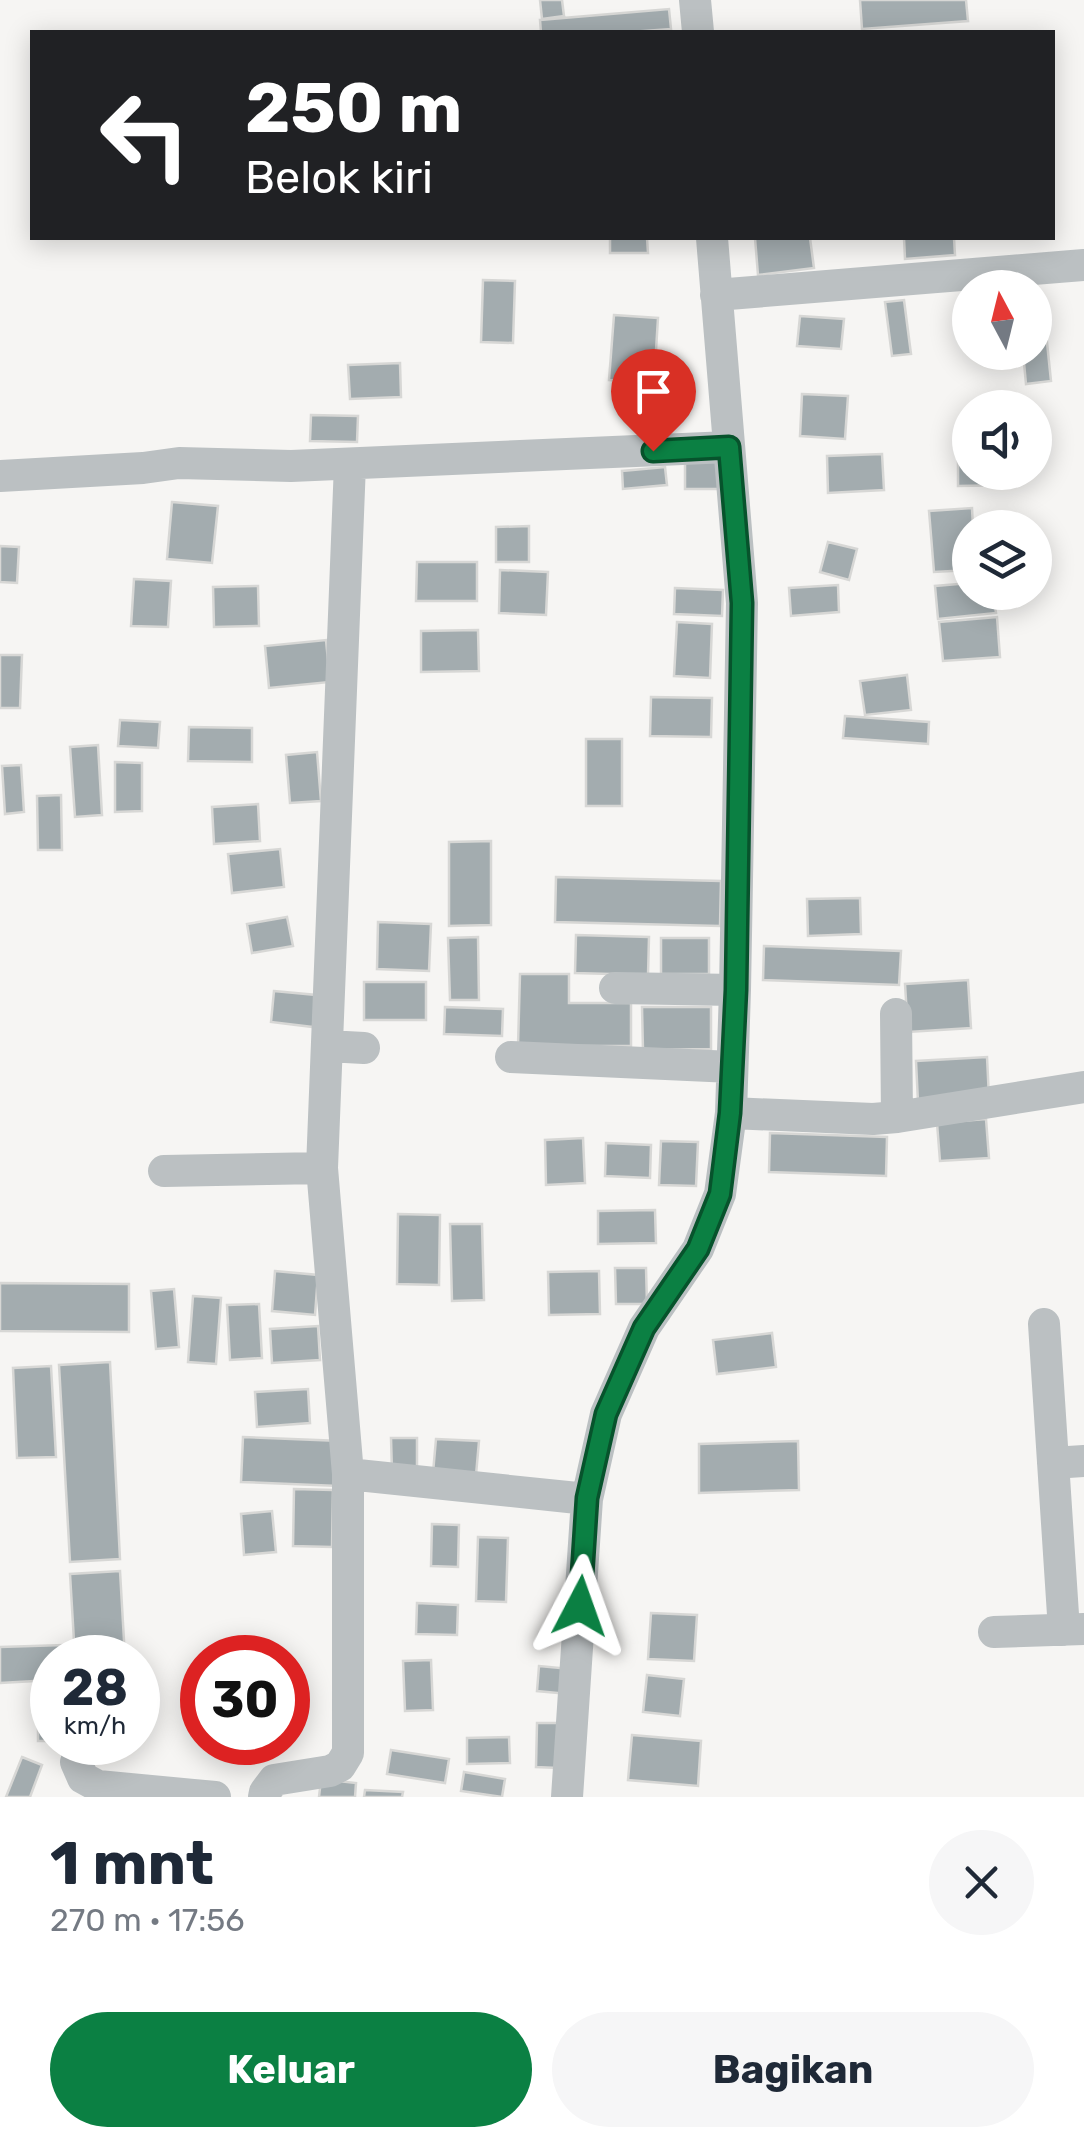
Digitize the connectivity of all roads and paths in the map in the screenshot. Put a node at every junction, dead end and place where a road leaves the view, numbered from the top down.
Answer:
1 (695, 0) edge
2 (698, 30) edge
3 (712, 240) edge
4 (1084, 265) edge
5 (716, 295) junction
6 (729, 447) junction
7 (350, 464) junction
8 (0, 476) edge
9 (615, 988) dead end
10 (736, 990) junction
11 (896, 1014) dead end
12 (327, 1046) junction
13 (364, 1048) dead end
14 (511, 1057) dead end
15 (732, 1067) junction
16 (1084, 1087) edge
17 (730, 1113) junction
18 (897, 1118) junction
19 (322, 1168) junction
20 (164, 1171) dead end
21 (1044, 1324) dead end
22 (1069, 1462) edge
23 (348, 1474) junction
24 (587, 1498) junction
25 (1074, 1630) edge
26 (994, 1632) dead end
27 (78, 1765) edge
28 (215, 1797) edge
29 (264, 1797) edge
30 (567, 1797) edge

1 - 2 street
3 - 5 street
4 - 5 street
5 - 6 street
6 - 7 street
6 - 10 street
7 - 8 street
7 - 12 street
9 - 10 street
10 - 15 street
11 - 18 street
12 - 13 street
12 - 19 street
14 - 15 street
15 - 17 street
16 - 18 street
17 - 18 street
17 - 24 street
19 - 20 street
19 - 23 street
21 - 22 street
22 - 25 street
23 - 24 street
23 - 29 street
24 - 30 street
25 - 26 street
27 - 28 street

